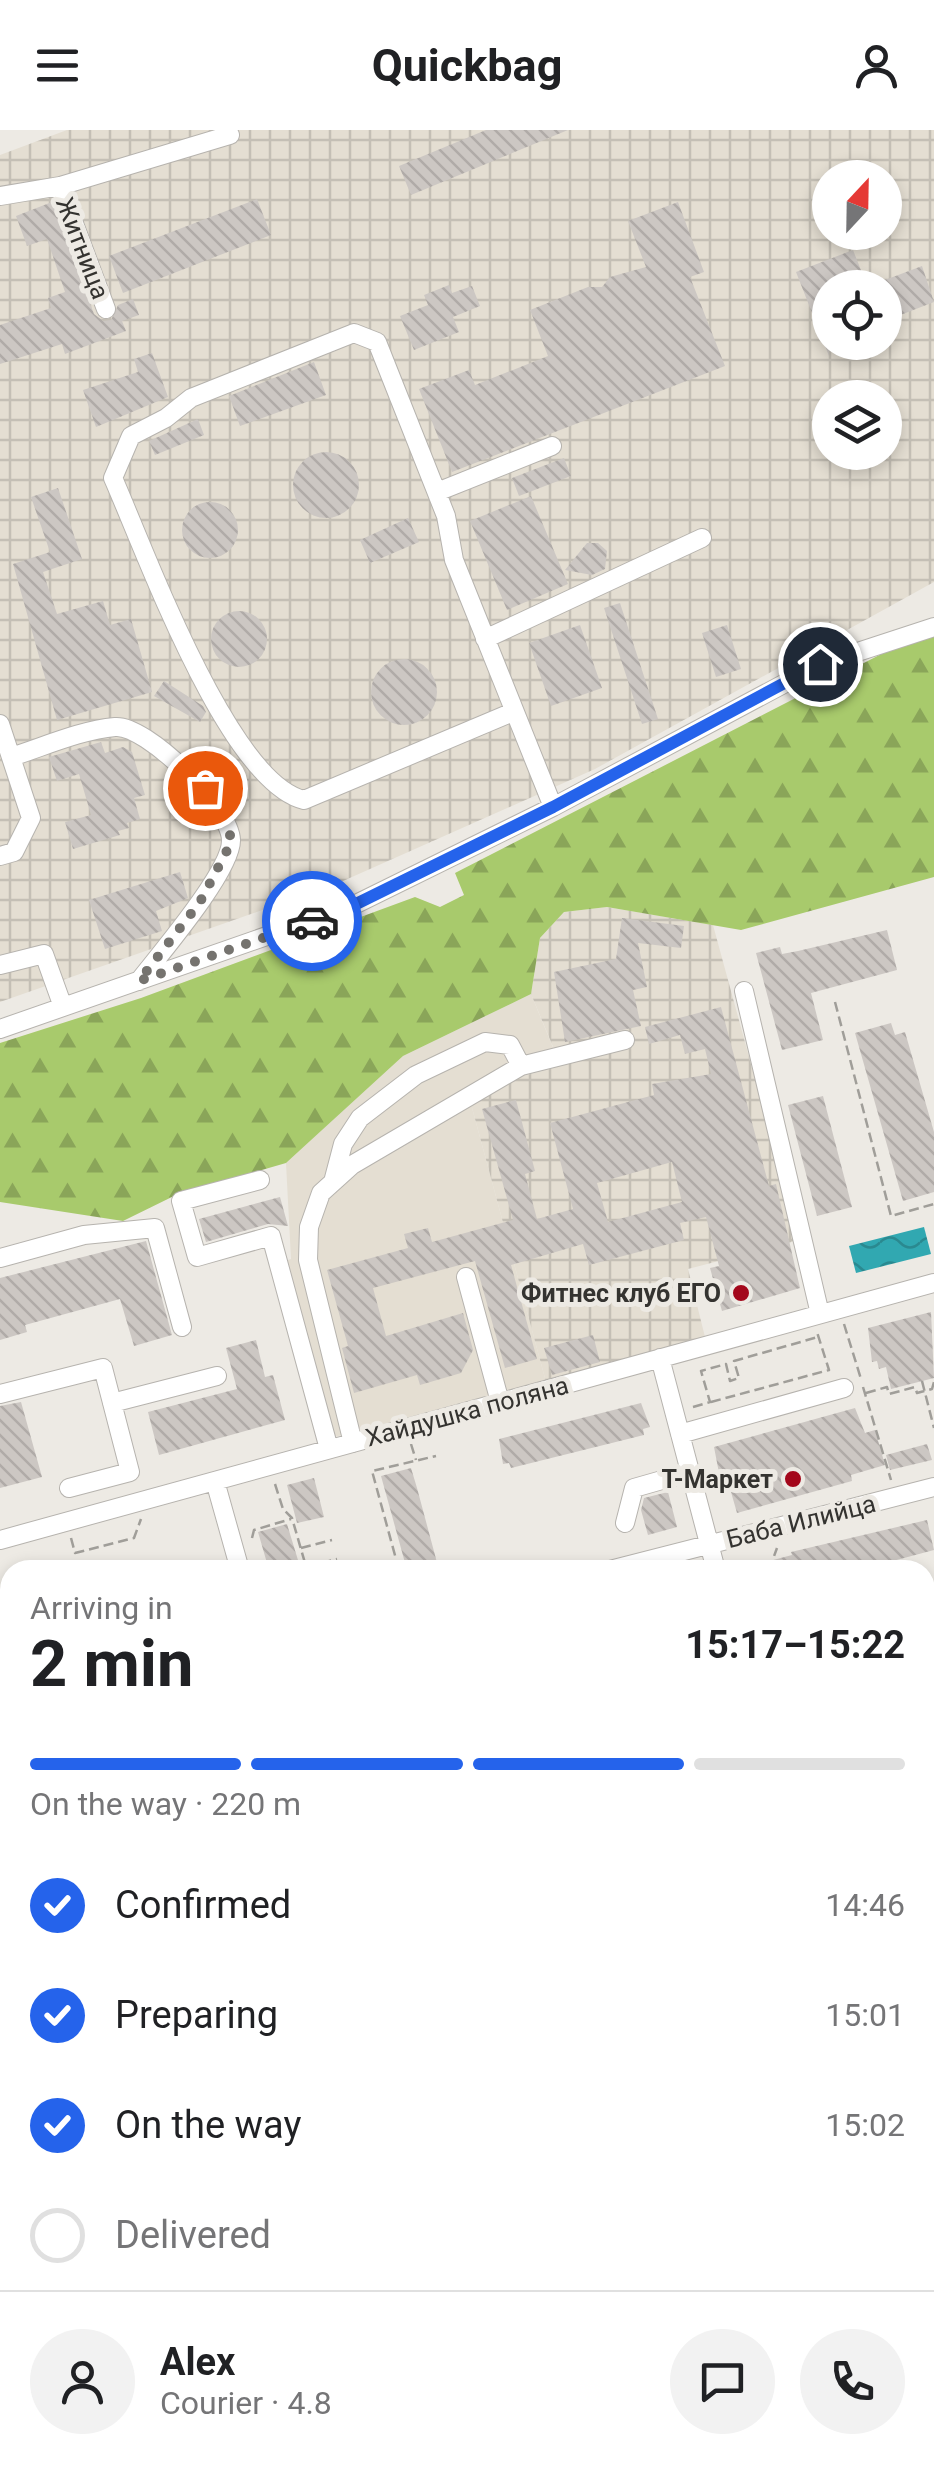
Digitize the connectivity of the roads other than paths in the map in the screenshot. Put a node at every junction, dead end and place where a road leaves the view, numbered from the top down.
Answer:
1 (230, 135) dead end
2 (60, 186) junction
3 (0, 196) edge
4 (106, 309) dead end
5 (552, 446) dead end
6 (437, 492) junction
7 (702, 538) dead end
8 (934, 626) edge
9 (485, 639) junction
10 (513, 712) junction
11 (0, 724) edge
12 (11, 757) junction
13 (553, 807) junction
14 (0, 856) edge
15 (0, 965) edge
16 (139, 981) junction
17 (744, 991) dead end
18 (63, 1007) junction
19 (0, 1030) edge
20 (625, 1040) dead end
21 (522, 1066) junction
22 (260, 1180) dead end
23 (333, 1182) junction
24 (0, 1258) edge
25 (466, 1278) dead end
26 (934, 1283) edge
27 (816, 1315) junction
28 (182, 1327) dead end
29 (660, 1358) junction
30 (218, 1376) dead end
31 (844, 1388) dead end
32 (0, 1394) edge
33 (500, 1402) junction
34 (112, 1403) junction
35 (680, 1434) junction
36 (353, 1443) junction
37 (329, 1450) junction
38 (690, 1472) junction
39 (216, 1481) junction
40 (934, 1487) edge
41 (69, 1488) dead end
42 (626, 1523) dead end
43 (0, 1540) edge
44 (709, 1545) junction
45 (237, 1560) edge
46 (650, 1560) edge
47 (713, 1560) edge

1 - 2 street
2 - 3 street, Житница
2 - 4 street, Житница
5 - 6 street
6 - 9 street
6 - 10 street
7 - 9 street
8 - 13 street
9 - 10 street
10 - 13 street
11 - 12 street
12 - 14 street
12 - 16 street
13 - 16 street
15 - 18 street
16 - 18 street
17 - 27 street
18 - 19 street
20 - 21 street
21 - 23 street
21 - 23 street
22 - 37 street
23 - 36 street
24 - 28 street
25 - 33 street
26 - 27 street, Хайдушка поляна
27 - 29 street, Хайдушка поляна
29 - 33 street, Хайдушка поляна
29 - 35 street
30 - 34 street
31 - 35 street
32 - 34 street
33 - 36 street, Хайдушка поляна
34 - 41 street
35 - 38 street
36 - 37 street, Хайдушка поляна
37 - 39 street, Хайдушка поляна
38 - 42 street
38 - 44 street
39 - 43 street, Хайдушка поляна
39 - 45 street
40 - 44 street, Баба Илийца
44 - 46 street, Баба Илийца
44 - 47 street

